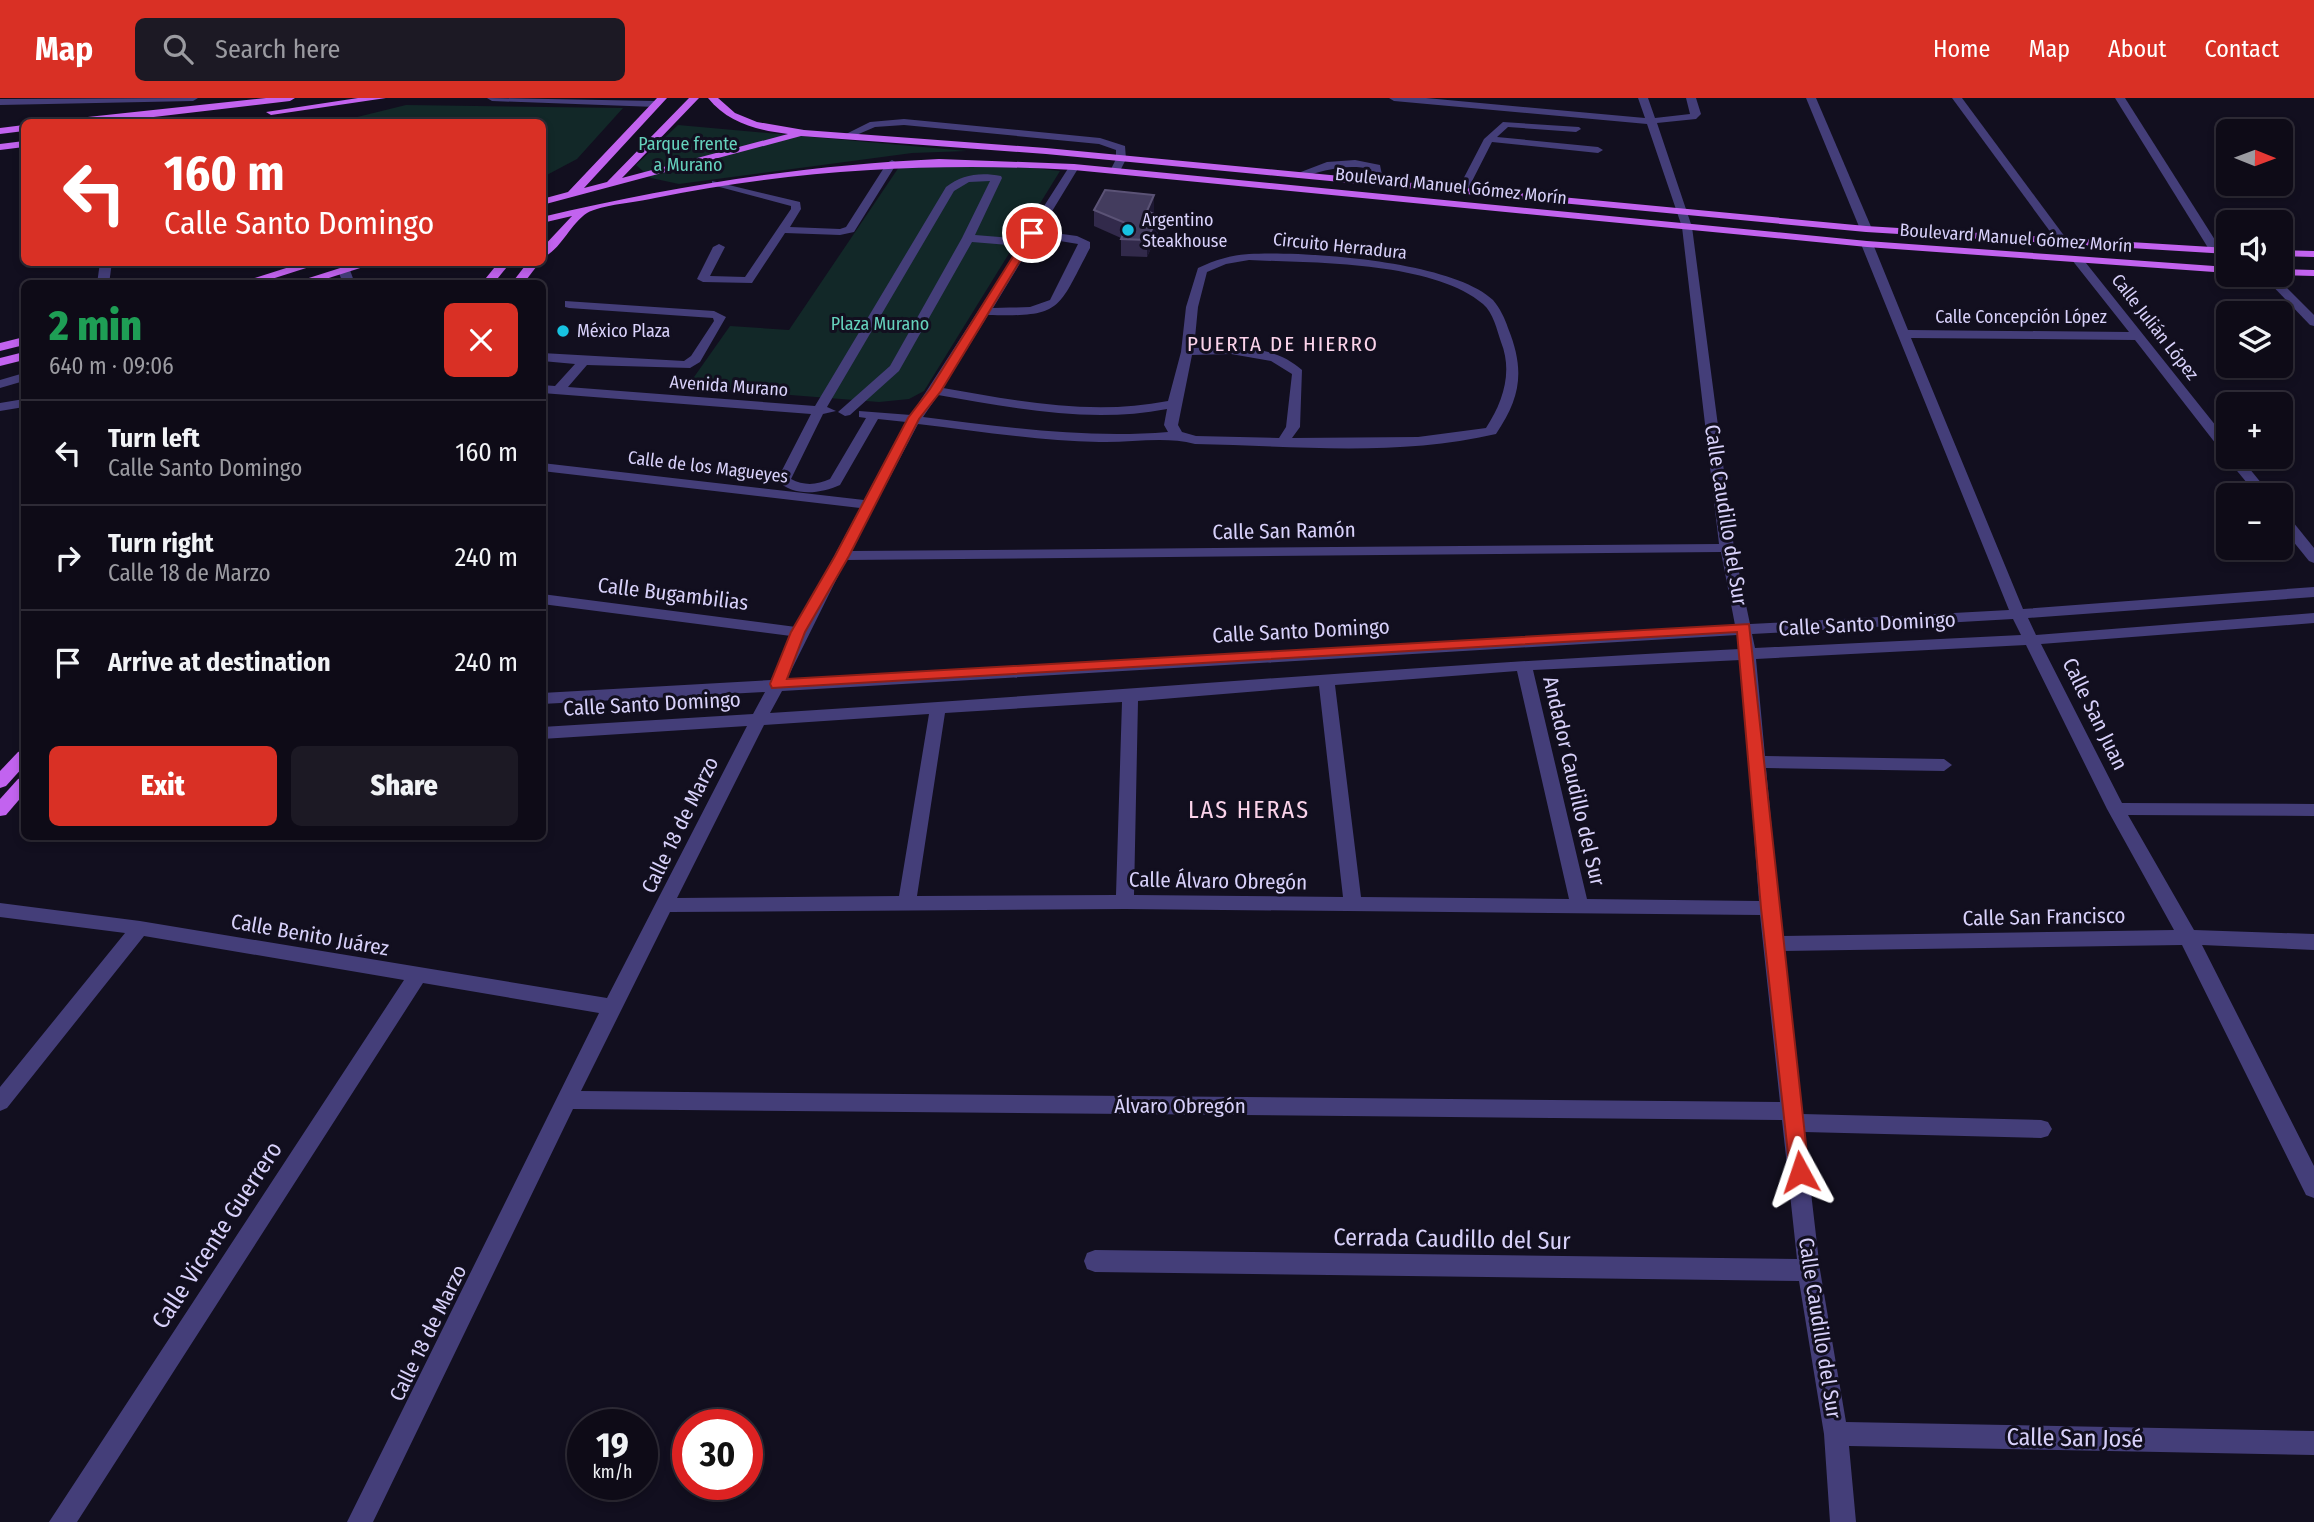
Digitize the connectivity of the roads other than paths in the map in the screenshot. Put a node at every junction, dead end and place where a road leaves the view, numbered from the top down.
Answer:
1 (193, 98) edge
2 (266, 98) edge
3 (290, 98) edge
4 (381, 98) edge
5 (492, 98) edge
6 (694, 98) edge
7 (713, 98) edge
8 (1394, 98) edge
9 (1643, 98) edge
10 (1691, 98) edge
11 (1811, 98) edge
12 (1957, 98) edge
13 (2120, 98) edge
14 (360, 99) edge
15 (231, 100) edge
16 (659, 101) edge
17 (0, 102) edge
18 (237, 117) dead end
19 (91, 119) edge
20 (116, 119) edge
21 (193, 119) edge
22 (248, 119) edge
23 (1651, 121) junction
24 (21, 129) edge
25 (1576, 129) dead end
26 (0, 132) edge
27 (804, 133) junction
28 (847, 136) junction
29 (1489, 139) junction
30 (21, 143) edge
31 (0, 146) edge
32 (1598, 150) dead end
33 (608, 156) junction
34 (1121, 159) junction
35 (971, 160) junction
36 (892, 163) junction
37 (683, 167) junction
38 (1074, 167) junction
39 (596, 169) junction
40 (625, 169) junction
41 (1115, 171) junction
42 (1298, 175) junction
43 (637, 177) junction
44 (997, 178) junction
45 (716, 183) junction
46 (1380, 183) junction
47 (610, 184) junction
48 (657, 185) junction
49 (673, 190) junction
50 (1462, 191) junction
51 (546, 192) edge
52 (571, 194) junction
53 (546, 201) edge
54 (584, 209) junction
55 (1682, 212) junction
56 (546, 219) edge
57 (546, 220) edge
58 (1687, 227) junction
59 (783, 230) junction
60 (1867, 237) junction
61 (968, 238) junction
62 (1029, 238) junction
63 (2216, 242) edge
64 (2064, 243) junction
65 (719, 247) dead end
66 (546, 251) edge
67 (2216, 251) edge
68 (2293, 253) edge
69 (2314, 254) edge
70 (2078, 260) junction
71 (306, 266) edge
72 (359, 266) edge
73 (500, 266) edge
74 (532, 266) edge
75 (2216, 269) edge
76 (344, 270) junction
77 (2293, 272) edge
78 (2314, 273) edge
79 (255, 280) edge
80 (309, 280) edge
81 (348, 280) edge
82 (489, 280) edge
83 (519, 280) edge
84 (2280, 287) edge
85 (569, 304) dead end
86 (984, 310) junction
87 (2314, 322) edge
88 (1905, 334) junction
89 (2137, 336) junction
90 (21, 342) edge
91 (0, 347) edge
92 (1187, 352) junction
93 (21, 357) edge
94 (546, 357) edge
95 (584, 361) junction
96 (0, 362) edge
97 (843, 373) junction
98 (21, 378) edge
99 (0, 384) edge
100 (878, 385) junction
101 (546, 389) edge
102 (558, 390) junction
103 (935, 391) junction
104 (21, 404) edge
105 (1174, 404) junction
106 (0, 407) edge
107 (819, 411) junction
108 (845, 412) junction
109 (874, 415) junction
110 (914, 418) junction
111 (1177, 435) junction
112 (2216, 435) edge
113 (1284, 441) junction
114 (546, 467) edge
115 (2243, 469) edge
116 (2255, 483) edge
117 (869, 505) junction
118 (2293, 531) edge
119 (1727, 548) junction
120 (842, 556) junction
121 (2314, 558) edge
122 (2314, 592) edge
123 (546, 599) edge
124 (2018, 614) junction
125 (2314, 618) edge
126 (1744, 627) junction
127 (798, 632) junction
128 (2033, 640) junction
129 (1748, 652) junction
130 (1524, 665) junction
131 (1327, 682) junction
132 (777, 684) junction
133 (1130, 696) junction
134 (546, 699) edge
135 (938, 707) junction
136 (757, 721) junction
137 (546, 733) edge
138 (21, 761) edge
139 (1756, 762) junction
140 (1944, 765) dead end
141 (0, 782) edge
142 (21, 786) edge
143 (2116, 809) junction
144 (0, 810) edge
145 (2314, 810) edge
146 (1125, 902) junction
147 (907, 903) junction
148 (666, 905) junction
149 (1353, 905) junction
150 (1580, 908) junction
151 (1769, 908) junction
152 (0, 910) edge
153 (140, 928) junction
154 (2188, 937) junction
155 (2314, 942) edge
156 (1775, 944) junction
157 (417, 976) junction
158 (612, 1007) junction
159 (568, 1100) junction
160 (0, 1102) edge
161 (1794, 1117) junction
162 (2041, 1129) dead end
163 (2314, 1188) edge
164 (1095, 1261) dead end
165 (1809, 1270) junction
166 (1836, 1434) junction
167 (2314, 1443) edge
168 (62, 1522) edge
169 (360, 1522) edge
170 (1843, 1522) edge

1 - 17 street
2 - 15 main road
3 - 20 main road
4 - 14 main road
5 - 16 street
6 - 40 main road
7 - 27 main road, Boulevard Manuel Gómez Morín
8 - 23 street
9 - 23 street, Calle Caudillo del Sur
10 - 23 street
11 - 60 street, Calle San Juan
12 - 64 street
13 - 63 street
14 - 21 main road
14 - 22 main road
15 - 19 main road
16 - 33 main road
18 - 22 main road
23 - 55 street, Calle Caudillo del Sur
24 - 26 main road
25 - 29 street
27 - 28 main road, Boulevard Manuel Gómez Morín
27 - 37 main road
28 - 34 main road, Boulevard Manuel Gómez Morín
28 - 34 street
29 - 32 street
29 - 50 street
30 - 31 main road
33 - 39 main road
33 - 40 main road, Boulevard Manuel Gómez Morín
34 - 41 street
34 - 42 main road, Boulevard Manuel Gómez Morín
35 - 36 main road, Boulevard Manuel Gómez Morín
35 - 38 main road, Boulevard Manuel Gómez Morín
35 - 44 street
36 - 45 main road, Boulevard Manuel Gómez Morín
36 - 59 street
37 - 43 main road
37 - 48 main road
38 - 41 main road, Boulevard Manuel Gómez Morín
38 - 62 street, Calle 18 de Marzo
39 - 51 main road
39 - 52 main road
40 - 43 main road, Boulevard Manuel Gómez Morín
40 - 47 main road
41 - 58 main road, Boulevard Manuel Gómez Morín
42 - 46 main road, Boulevard Manuel Gómez Morín
42 - 46 street
43 - 47 main road
43 - 48 main road, Boulevard Manuel Gómez Morín
44 - 61 street
44 - 97 street
45 - 49 main road, Boulevard Manuel Gómez Morín
45 - 59 street
46 - 50 main road, Boulevard Manuel Gómez Morín
47 - 52 main road
47 - 54 main road
48 - 49 main road, Boulevard Manuel Gómez Morín
49 - 54 main road, Boulevard Manuel Gómez Morín
50 - 55 main road, Boulevard Manuel Gómez Morín
52 - 53 main road
52 - 56 main road
54 - 57 main road, Boulevard Manuel Gómez Morín
54 - 66 main road
55 - 58 street, Calle Caudillo del Sur
55 - 60 main road, Boulevard Manuel Gómez Morín
58 - 60 main road, Boulevard Manuel Gómez Morín
58 - 119 street, Calle Caudillo del Sur
59 - 65 street
60 - 64 main road, Boulevard Manuel Gómez Morín
60 - 70 main road, Boulevard Manuel Gómez Morín
60 - 88 street, Calle San Juan
61 - 62 street
61 - 100 street
62 - 86 street, Calle 18 de Marzo
62 - 86 street
64 - 67 main road, Boulevard Manuel Gómez Morín
68 - 69 main road
70 - 75 main road, Boulevard Manuel Gómez Morín
70 - 89 street, Calle Julián López
71 - 79 main road
72 - 76 main road
73 - 82 main road
74 - 83 main road
76 - 80 main road
76 - 81 street
77 - 78 main road
84 - 87 street
85 - 95 street
86 - 103 street, Calle 18 de Marzo
88 - 89 street, Calle Concepción López
88 - 124 street, Calle San Juan
89 - 112 street, Calle Julián López
90 - 91 main road
92 - 105 street, Circuito Herradura
92 - 113 street
92 - 113 street, Circuito Herradura
93 - 96 main road
94 - 95 street
95 - 102 street
97 - 100 street
97 - 107 street
98 - 99 street
100 - 108 street
101 - 102 street, Avenida Murano
102 - 107 street, Avenida Murano
103 - 105 street
103 - 110 street, Calle 18 de Marzo
104 - 106 street
105 - 111 street, Circuito Herradura
107 - 108 street, Avenida Murano
107 - 109 street
108 - 109 street, Avenida Murano
109 - 110 street, Avenida Murano
110 - 111 street, Circuito Herradura
110 - 117 street, Calle 18 de Marzo
111 - 113 street, Circuito Herradura
114 - 117 street, Calle de los Magueyes
115 - 116 street
117 - 120 street, Calle 18 de Marzo
118 - 121 street
119 - 120 street, Calle San Ramón
119 - 126 street, Calle Caudillo del Sur
120 - 127 street, Calle 18 de Marzo
122 - 124 street, Calle Santo Domingo
123 - 127 street, Calle Bugambilias
124 - 126 street, Calle Santo Domingo
124 - 128 street, Calle San Juan
125 - 128 street, Calle Santo Domingo
126 - 129 street, Calle Caudillo del Sur
126 - 132 street, Calle Santo Domingo
127 - 132 street, Calle 18 de Marzo
128 - 129 street, Calle Santo Domingo
128 - 143 street, Calle San Juan
129 - 130 street, Calle Santo Domingo
129 - 139 street, Calle Caudillo del Sur
130 - 131 street, Calle Santo Domingo
130 - 150 street, Andador Caudillo del Sur
131 - 133 street, Calle Santo Domingo
131 - 149 street
132 - 134 street, Calle Santo Domingo
132 - 136 street, Calle 18 de Marzo
133 - 135 street, Calle Santo Domingo
133 - 146 street
135 - 136 street, Calle Santo Domingo
135 - 147 street
136 - 137 street, Calle Santo Domingo
136 - 148 street, Calle 18 de Marzo
138 - 141 main road
139 - 140 street
139 - 151 street, Calle Caudillo del Sur
142 - 144 main road
143 - 145 street
143 - 154 street, Calle San Juan
146 - 147 street, Calle Álvaro Obregón
146 - 149 street, Calle Álvaro Obregón
147 - 148 street, Calle Álvaro Obregón
148 - 158 street, Calle 18 de Marzo
149 - 150 street, Calle Álvaro Obregón
150 - 151 street, Calle Álvaro Obregón
151 - 156 street, Calle Caudillo del Sur
152 - 153 street, Calle Benito Juárez
153 - 157 street, Calle Benito Juárez
153 - 160 street
154 - 155 street, Calle San Francisco
154 - 156 street, Calle San Francisco
154 - 163 street, Calle San Juan
156 - 161 street, Calle Caudillo del Sur
157 - 158 street, Calle Benito Juárez
157 - 168 street, Calle Vicente Guerrero
158 - 159 street, Calle 18 de Marzo
159 - 161 street, Álvaro Obregón
159 - 169 street, Calle 18 de Marzo
161 - 162 street, Álvaro Obregón
161 - 165 street, Calle Caudillo del Sur
164 - 165 street, Cerrada Caudillo del Sur
165 - 166 street, Calle Caudillo del Sur
166 - 167 street, Calle San José
166 - 170 street, Calle Caudillo del Sur

